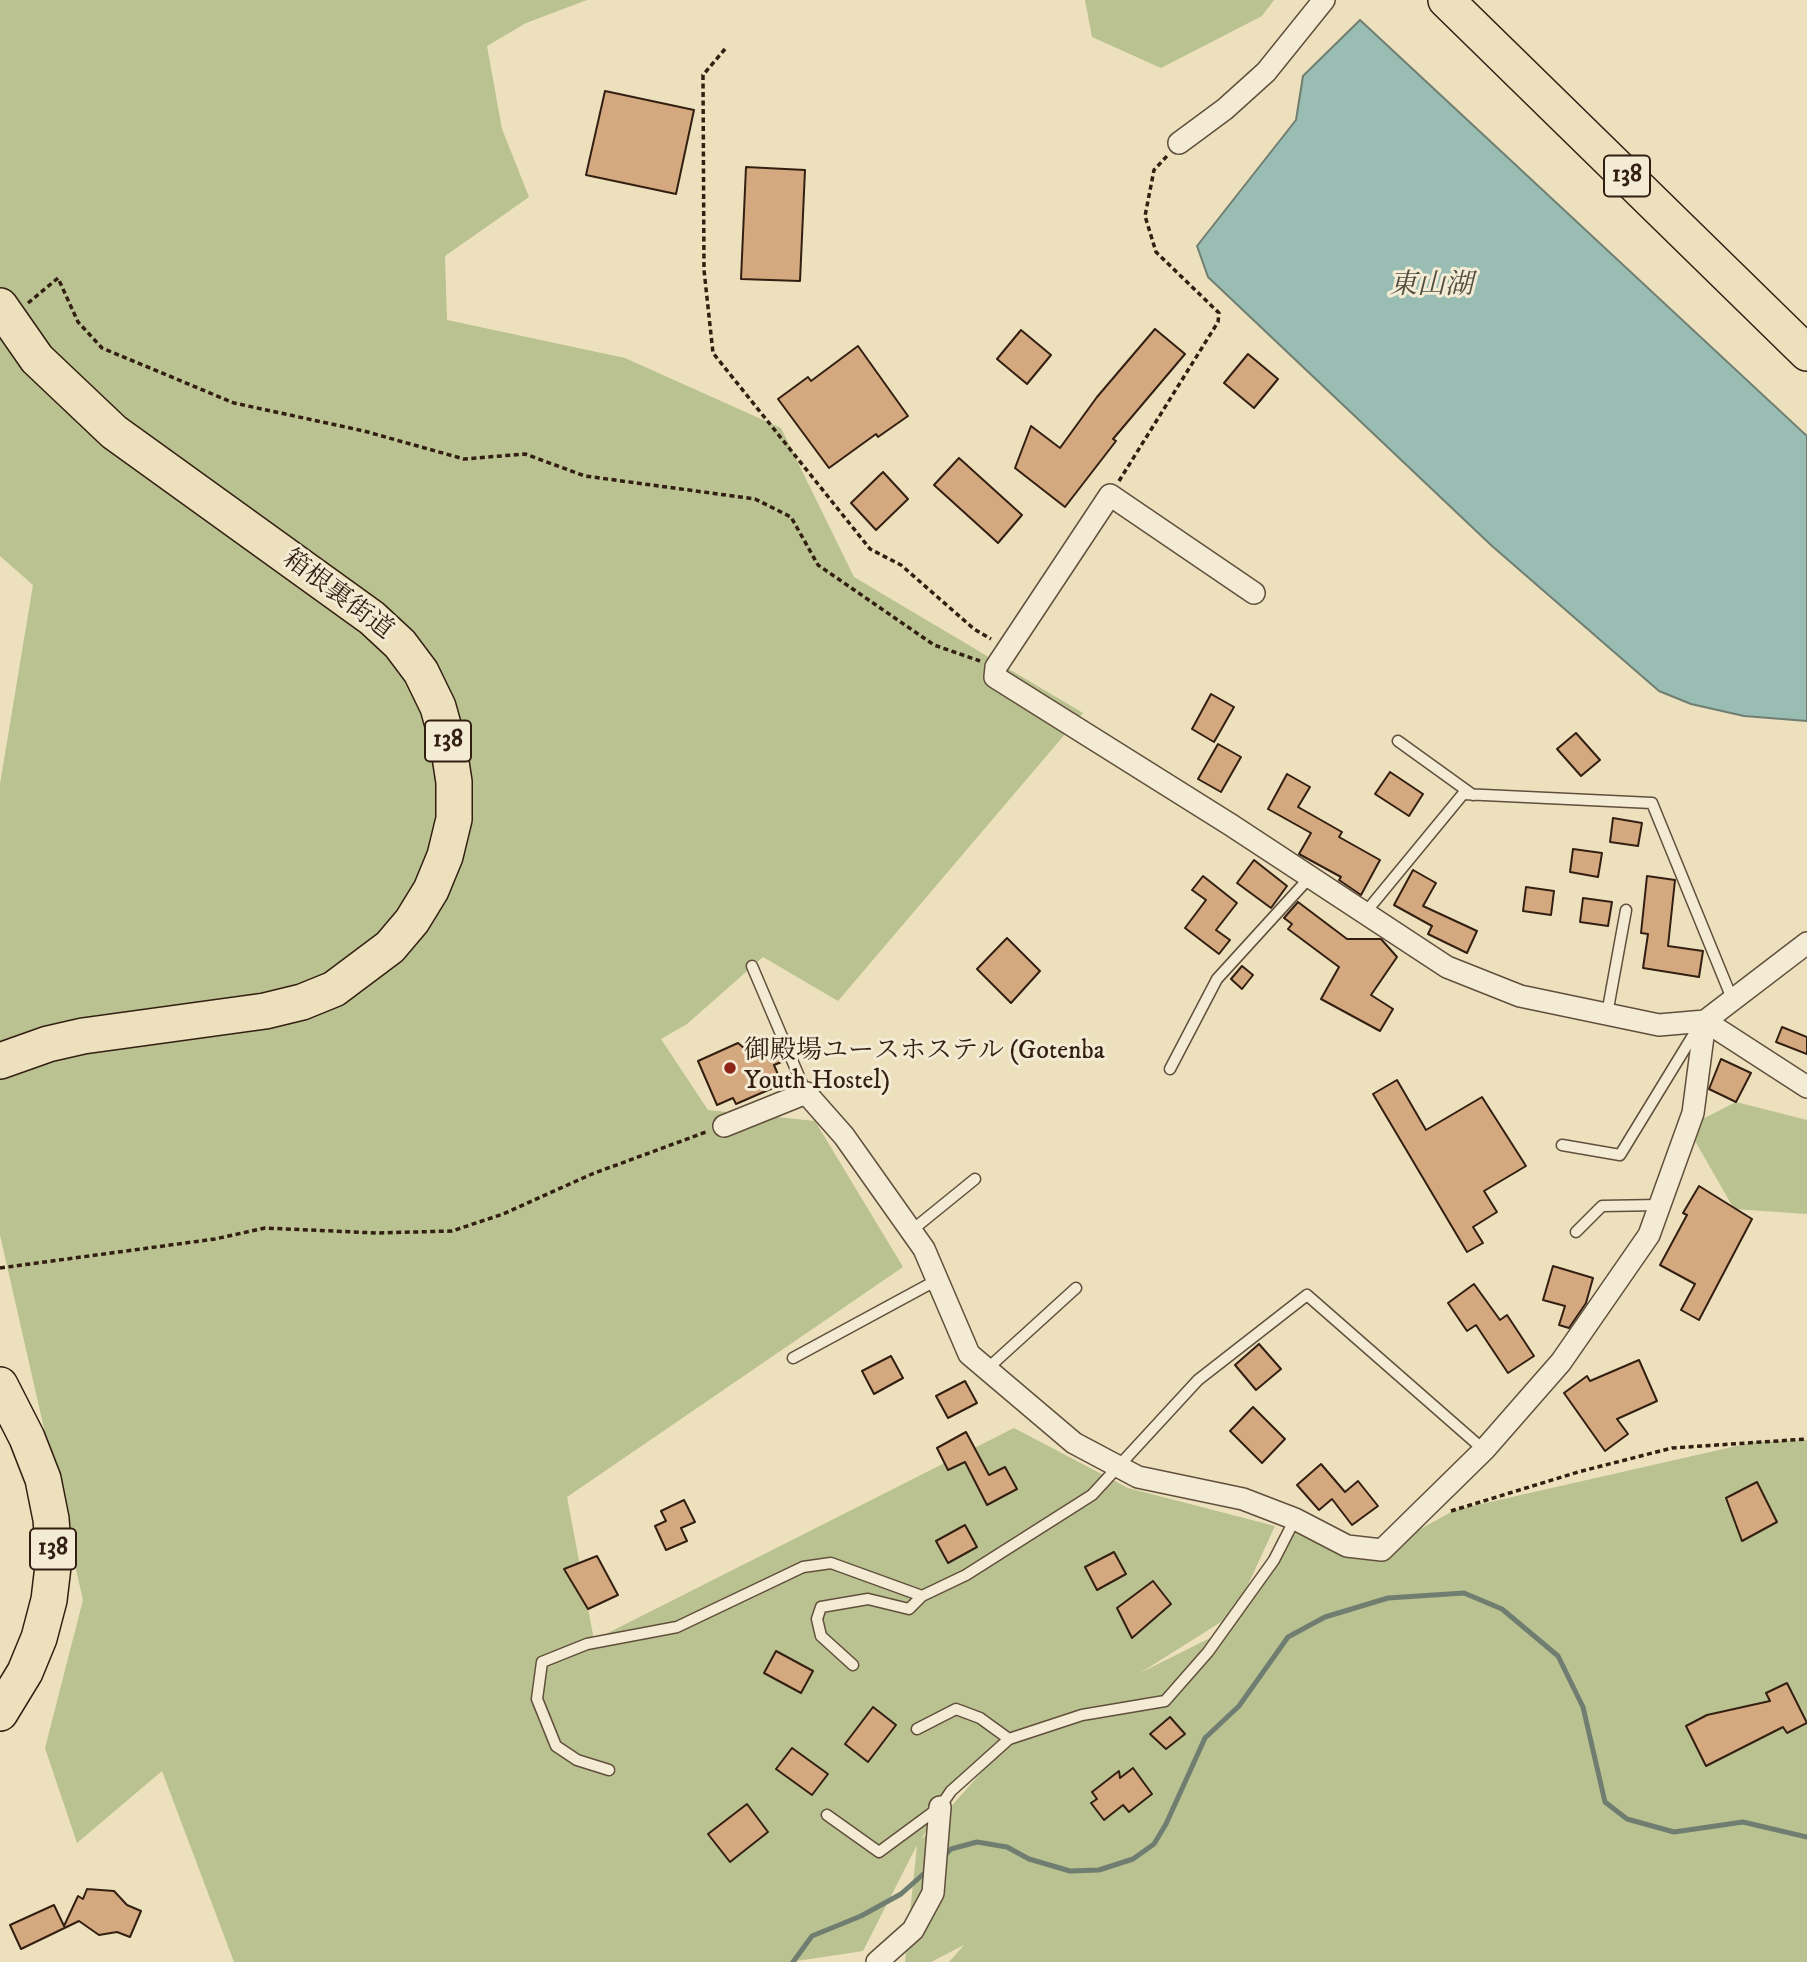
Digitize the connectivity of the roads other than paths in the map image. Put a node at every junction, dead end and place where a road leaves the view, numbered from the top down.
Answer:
1 (1324, 0) edge
2 (1446, 0) edge
3 (1179, 143) road end
4 (4, 313) edge
5 (1807, 353) edge
6 (1254, 593) dead end
7 (1398, 741) dead end
8 (1473, 794) junction
9 (1310, 877) junction
10 (1626, 910) dead end
11 (1365, 913) junction
12 (1807, 943) edge
13 (752, 966) dead end
14 (1732, 1001) junction
15 (1607, 1014) junction
16 (1703, 1021) junction
17 (0, 1061) edge
18 (1170, 1069) dead end
19 (1807, 1087) edge
20 (806, 1093) junction
21 (724, 1126) road end
22 (1562, 1145) dead end
23 (975, 1179) dead end
24 (1660, 1205) junction
25 (911, 1231) junction
26 (1576, 1232) dead end
27 (937, 1280) junction
28 (1076, 1288) dead end
29 (793, 1358) dead end
30 (987, 1369) junction
31 (0, 1385) edge
32 (1484, 1450) junction
33 (1120, 1467) junction
34 (1295, 1519) junction
35 (922, 1596) junction
36 (853, 1665) dead end
37 (0, 1713) edge
38 (917, 1729) dead end
39 (1009, 1739) junction
40 (609, 1770) dead end
41 (940, 1807) junction
42 (827, 1815) dead end
43 (877, 1962) edge

1 - 3 street
2 - 5 highway, 138
4 - 17 highway, 箱根裏街道 / 138
6 - 9 street
7 - 8 lane
8 - 11 lane
8 - 14 lane
9 - 11 street
9 - 18 lane
10 - 15 lane
11 - 15 street
12 - 14 street
13 - 20 lane
14 - 16 street
15 - 16 street
16 - 19 street
16 - 22 lane
16 - 24 street
20 - 21 street
20 - 25 street
23 - 25 lane
24 - 26 lane
24 - 32 street
25 - 27 street
27 - 29 lane
27 - 30 street
28 - 30 lane
30 - 33 street
31 - 37 highway, 138
32 - 33 lane
32 - 34 street
33 - 34 street
33 - 35 lane
34 - 39 lane
35 - 36 lane
35 - 40 lane
38 - 39 lane
39 - 41 lane
41 - 42 lane
41 - 43 street

